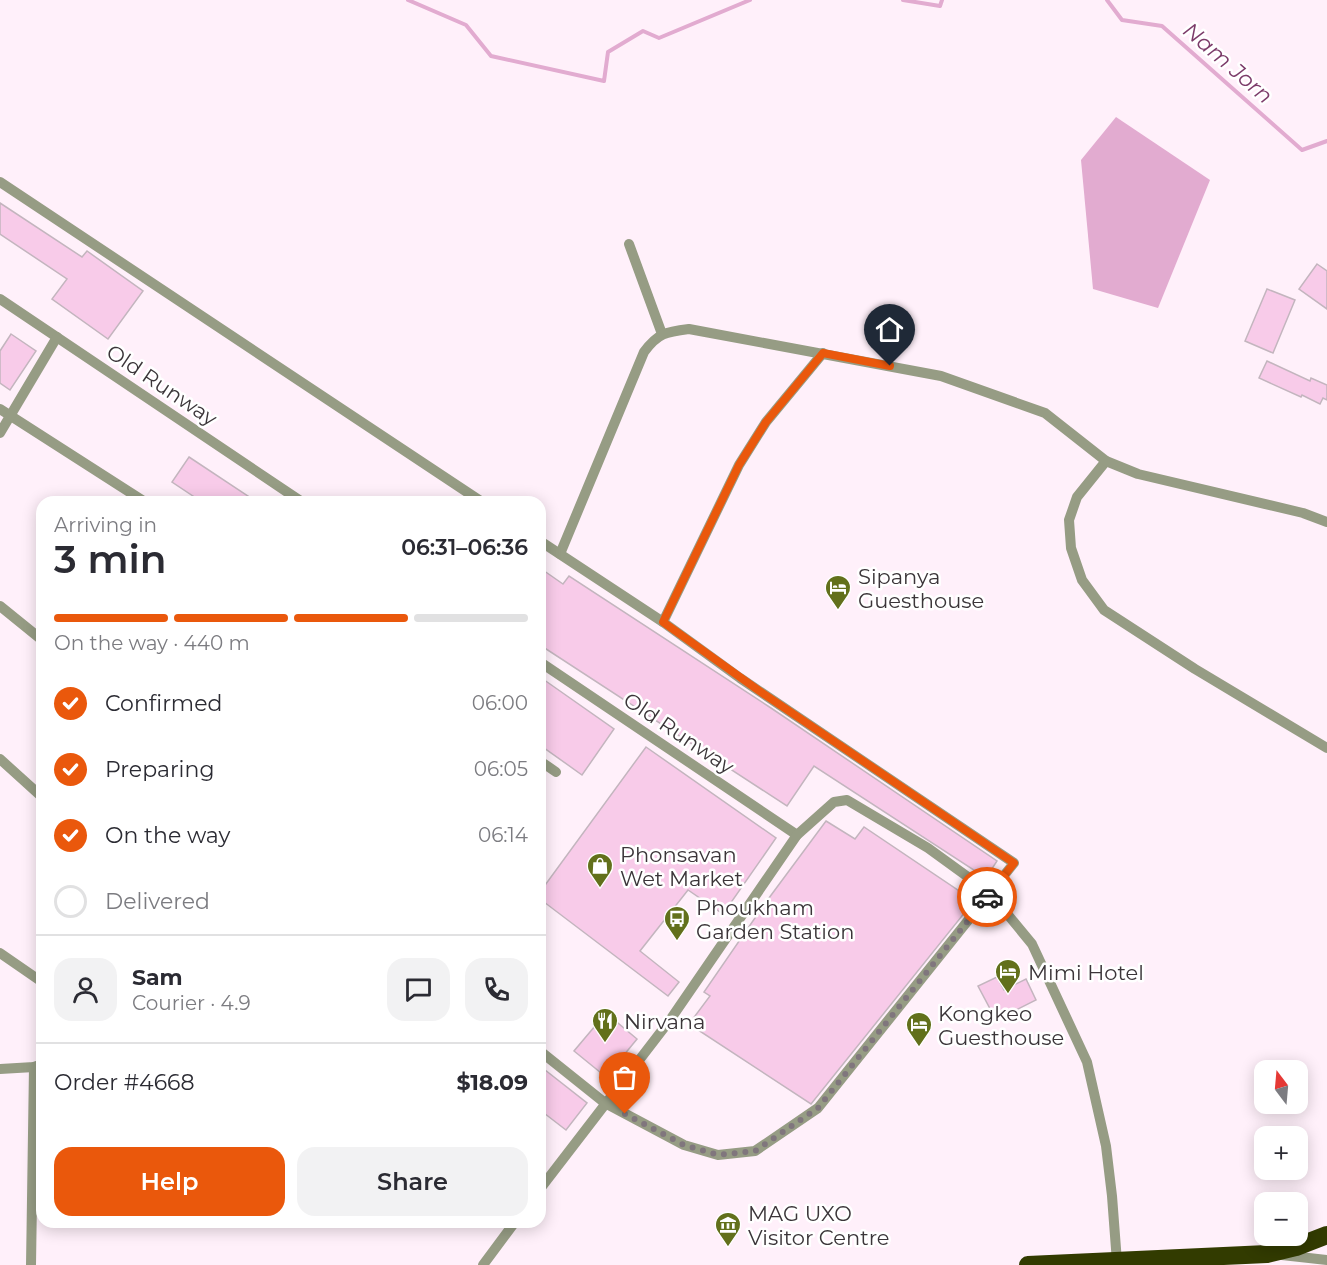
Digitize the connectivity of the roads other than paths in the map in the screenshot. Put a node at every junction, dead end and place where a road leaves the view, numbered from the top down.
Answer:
1 (0, 182) edge
2 (629, 244) dead end
3 (0, 299) edge
4 (662, 334) junction
5 (57, 337) junction
6 (823, 353) junction
7 (0, 409) edge
8 (11, 416) junction
9 (0, 433) edge
10 (1106, 461) junction
11 (136, 496) edge
12 (293, 496) edge
13 (473, 496) edge
14 (1327, 522) edge
15 (546, 545) edge
16 (560, 554) junction
17 (0, 606) edge
18 (663, 622) junction
19 (36, 635) edge
20 (546, 666) edge
21 (1327, 748) edge
22 (0, 759) edge
23 (546, 765) edge
24 (556, 772) dead end
25 (36, 792) edge
26 (797, 836) junction
27 (990, 893) junction
28 (0, 952) edge
29 (36, 978) edge
30 (546, 1056) edge
31 (36, 1065) edge
32 (0, 1069) edge
33 (605, 1103) junction
34 (36, 1132) edge
35 (546, 1181) edge
36 (511, 1228) edge
37 (1327, 1235) edge
38 (1267, 1254) junction
39 (1327, 1260) edge
40 (1116, 1262) junction
41 (32, 1265) edge
42 (483, 1265) edge
43 (1028, 1265) edge

1 - 13 street
2 - 4 street
3 - 5 street, Old Runway
4 - 6 street
4 - 16 street
5 - 8 street
5 - 12 street, Old Runway
6 - 10 street
6 - 18 street
7 - 8 street
8 - 9 street
8 - 11 street
10 - 14 street
10 - 21 street
15 - 16 street
16 - 18 street
17 - 19 street
18 - 27 street
20 - 26 street, Old Runway
22 - 25 street
23 - 24 street
26 - 27 street
26 - 33 street
27 - 33 street
27 - 40 street
28 - 29 street
30 - 33 street
31 - 32 street
33 - 35 street
34 - 41 street
36 - 42 street
37 - 38 highway
38 - 39 street
38 - 40 highway
40 - 43 highway

